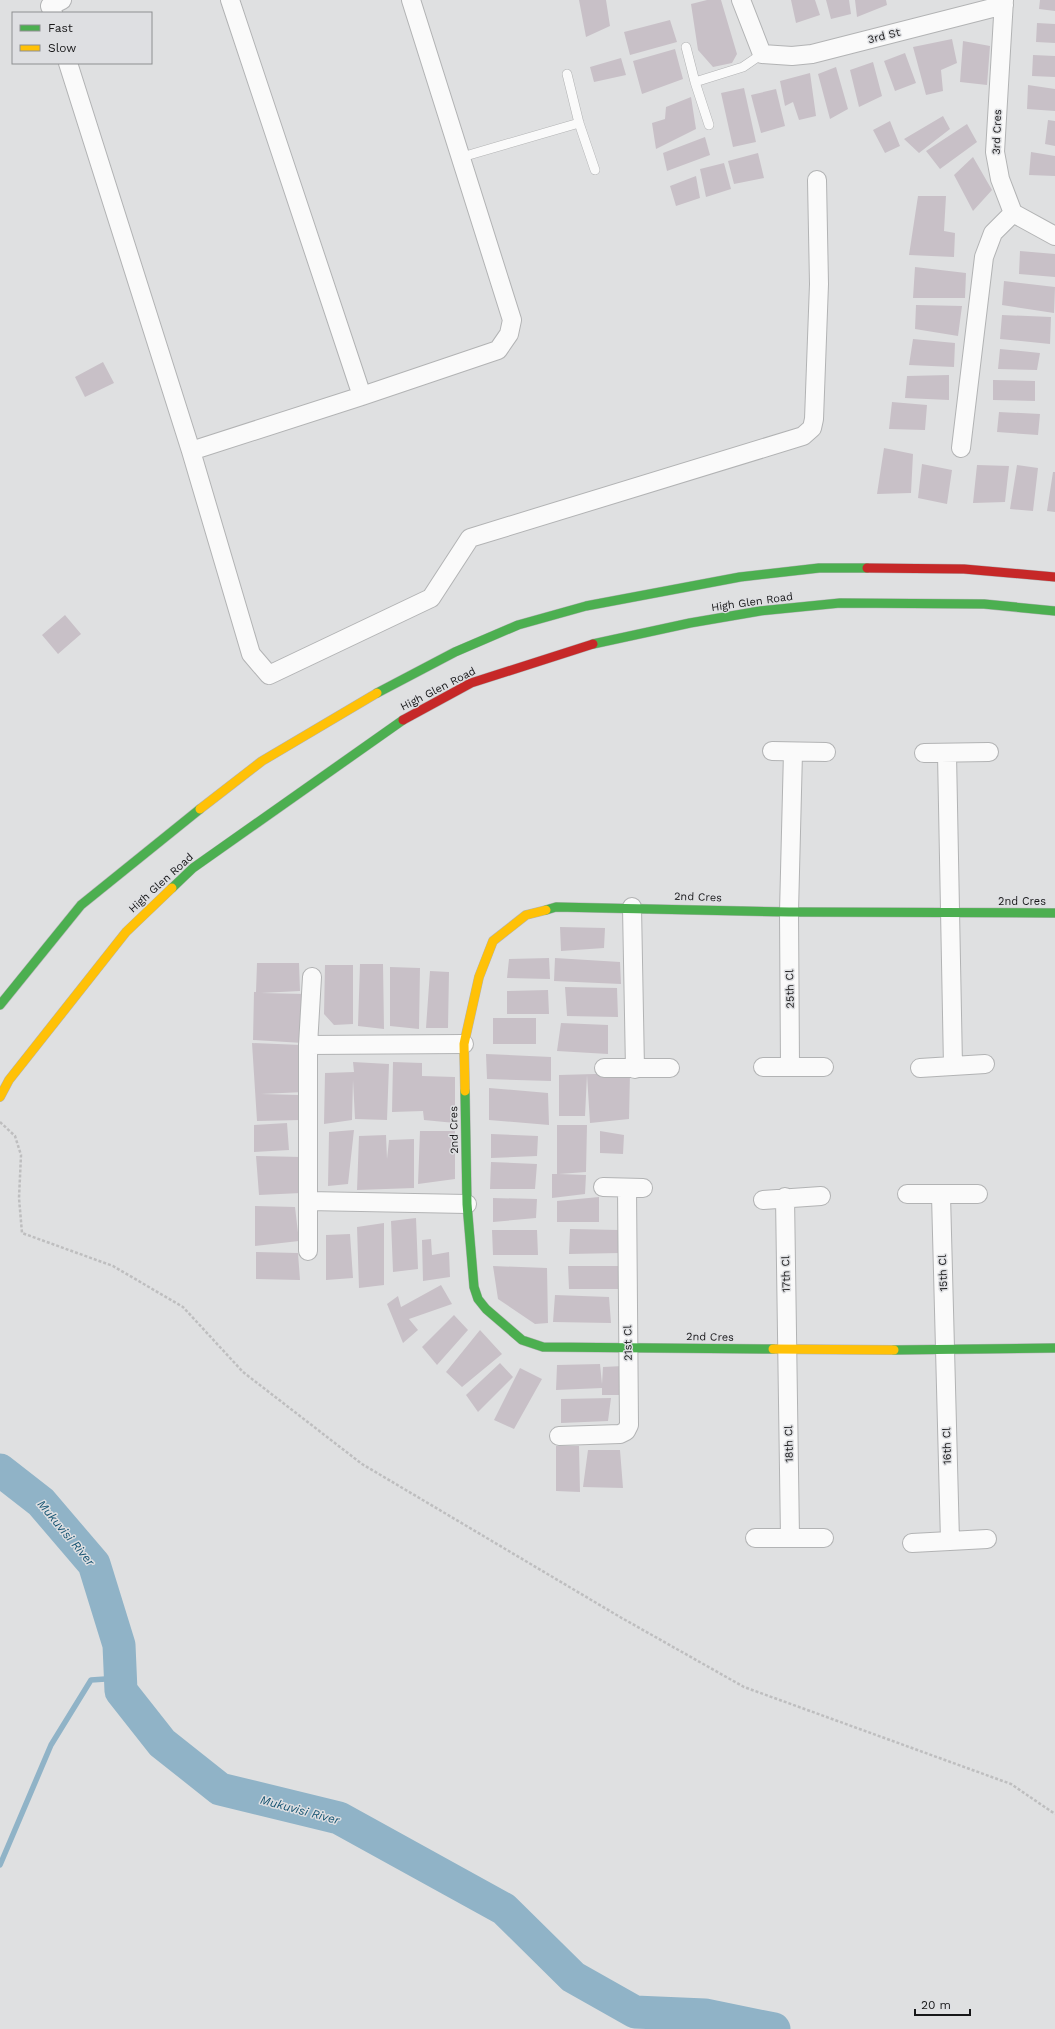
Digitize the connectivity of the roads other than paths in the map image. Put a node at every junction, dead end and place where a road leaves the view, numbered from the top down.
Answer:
1 (230, 0) edge
2 (411, 0) edge
3 (741, 0) edge
4 (1004, 3) edge
5 (686, 47) dead end
6 (762, 54) junction
7 (68, 64) edge
8 (567, 74) dead end
9 (694, 82) junction
10 (580, 123) junction
11 (709, 125) dead end
12 (462, 157) junction
13 (595, 170) dead end
14 (817, 180) dead end
15 (1013, 213) junction
16 (1055, 236) edge
17 (362, 396) junction
18 (960, 448) dead end
19 (191, 451) junction
20 (1055, 577) edge
21 (1055, 611) edge
22 (772, 751) dead end
23 (793, 752) junction
24 (826, 752) dead end
25 (989, 752) dead end
26 (924, 753) dead end
27 (947, 754) junction
28 (632, 907) junction
29 (789, 912) junction
30 (950, 913) junction
31 (1055, 913) edge
32 (312, 977) dead end
33 (0, 1005) edge
34 (464, 1044) junction
35 (308, 1045) junction
36 (985, 1064) dead end
37 (953, 1066) junction
38 (763, 1067) dead end
39 (790, 1067) junction
40 (824, 1067) dead end
41 (604, 1068) dead end
42 (670, 1068) dead end
43 (920, 1068) dead end
44 (635, 1069) junction
45 (0, 1097) edge
46 (603, 1187) dead end
47 (907, 1194) dead end
48 (978, 1194) dead end
49 (941, 1195) junction
50 (821, 1196) dead end
51 (785, 1197) junction
52 (763, 1200) dead end
53 (308, 1201) junction
54 (467, 1204) junction
55 (308, 1251) dead end
56 (628, 1348) junction
57 (1055, 1348) edge
58 (788, 1350) junction
59 (945, 1351) junction
60 (559, 1436) dead end
61 (755, 1538) dead end
62 (790, 1538) junction
63 (824, 1538) dead end
64 (987, 1540) dead end
65 (950, 1541) junction
66 (912, 1543) dead end

1 - 17 street
2 - 12 street
3 - 6 street
4 - 6 street, 3rd St
4 - 15 street, 3rd Cres
5 - 9 lane
6 - 9 lane
7 - 19 street
8 - 10 lane
9 - 11 lane
10 - 12 lane
10 - 13 lane
12 - 17 street
14 - 19 street
15 - 16 street
15 - 18 street
17 - 19 street
20 - 33 main road
21 - 45 main road, High Glen Road
22 - 23 street
23 - 24 street
23 - 29 street, 25th Cl
25 - 27 street
26 - 27 street
27 - 30 street
28 - 29 main road, 2nd Cres
28 - 34 main road, 2nd Cres
28 - 44 street
29 - 30 main road, 2nd Cres
29 - 39 street, 25th Cl
30 - 31 main road, 2nd Cres
30 - 37 street
32 - 35 street
34 - 35 street
34 - 54 main road, 2nd Cres
35 - 53 street
36 - 37 street
37 - 43 street
38 - 39 street
39 - 40 street
41 - 44 street
42 - 44 street
46 - 56 street, 21st Cl
47 - 49 street
48 - 49 street
49 - 59 street, 15th Cl
50 - 51 street
51 - 52 street
51 - 58 street, 17th Cl
53 - 54 street
53 - 55 street
54 - 56 main road, 2nd Cres
56 - 58 main road, 2nd Cres
56 - 60 street, 21st Cl
57 - 59 main road, 2nd Cres
58 - 59 main road, 2nd Cres
58 - 62 street, 18th Cl
59 - 65 street, 16th Cl
61 - 62 street
62 - 63 street
64 - 65 street
65 - 66 street

